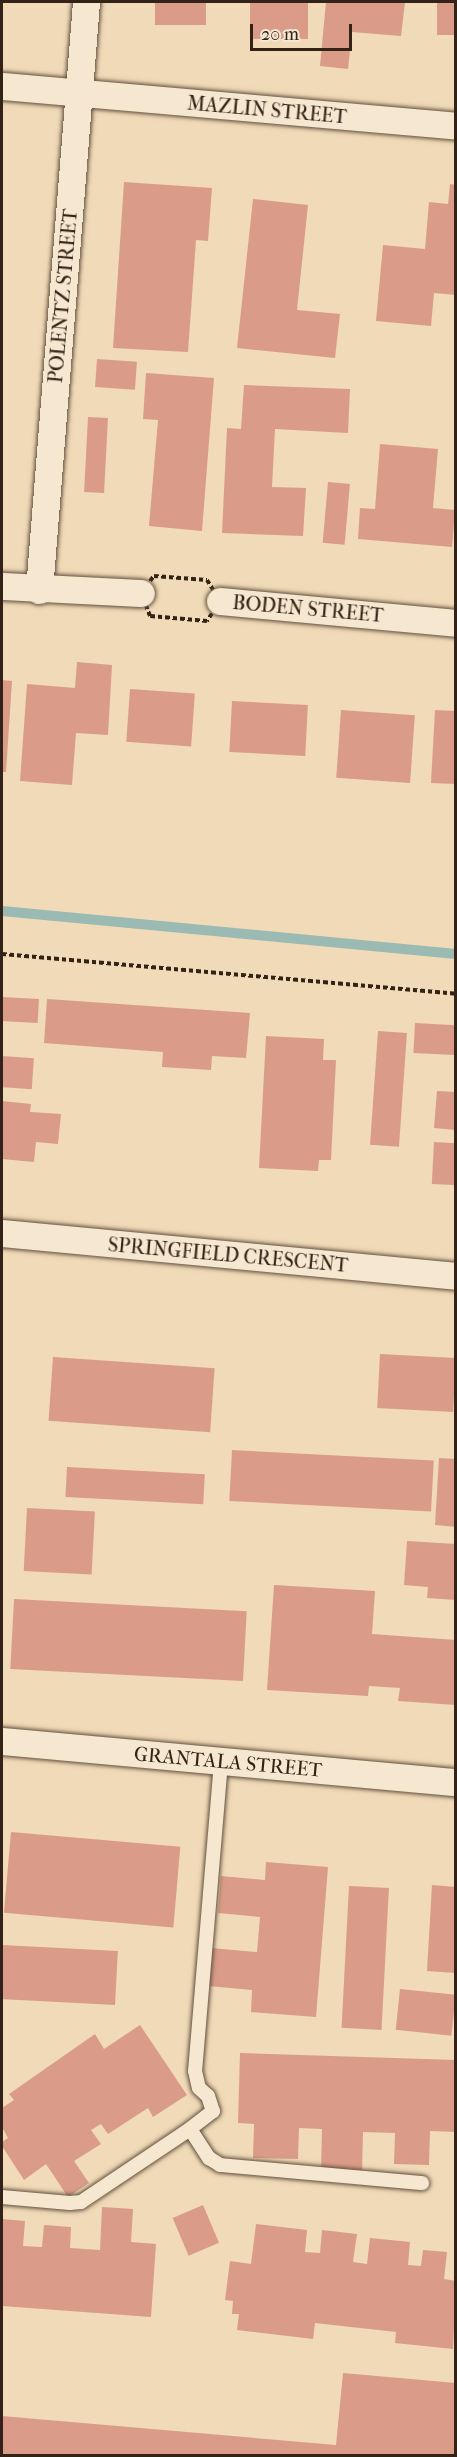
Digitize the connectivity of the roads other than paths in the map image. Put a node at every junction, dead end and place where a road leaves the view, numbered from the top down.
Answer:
1 (86, 2) edge
2 (2, 86) edge
3 (79, 93) junction
4 (456, 126) edge
5 (2, 586) edge
6 (39, 590) junction
7 (141, 593) road end
8 (220, 601) road end
9 (456, 624) edge
10 (2, 1233) edge
11 (456, 1276) edge
12 (2, 1741) edge
13 (221, 1762) junction
14 (456, 1782) edge
15 (190, 2129) junction
16 (422, 2183) dead end
17 (2, 2197) edge

1 - 3 street, POLENTZ STREET
2 - 3 street, MAZLIN STREET
3 - 4 street, MAZLIN STREET
3 - 6 street, POLENTZ STREET
5 - 6 street
6 - 7 street
8 - 9 street, BODEN STREET
10 - 11 street, SPRINGFIELD CRESCENT
12 - 13 street, GRANTALA STREET
13 - 14 street, GRANTALA STREET
13 - 15 lane
15 - 16 lane
15 - 17 lane

